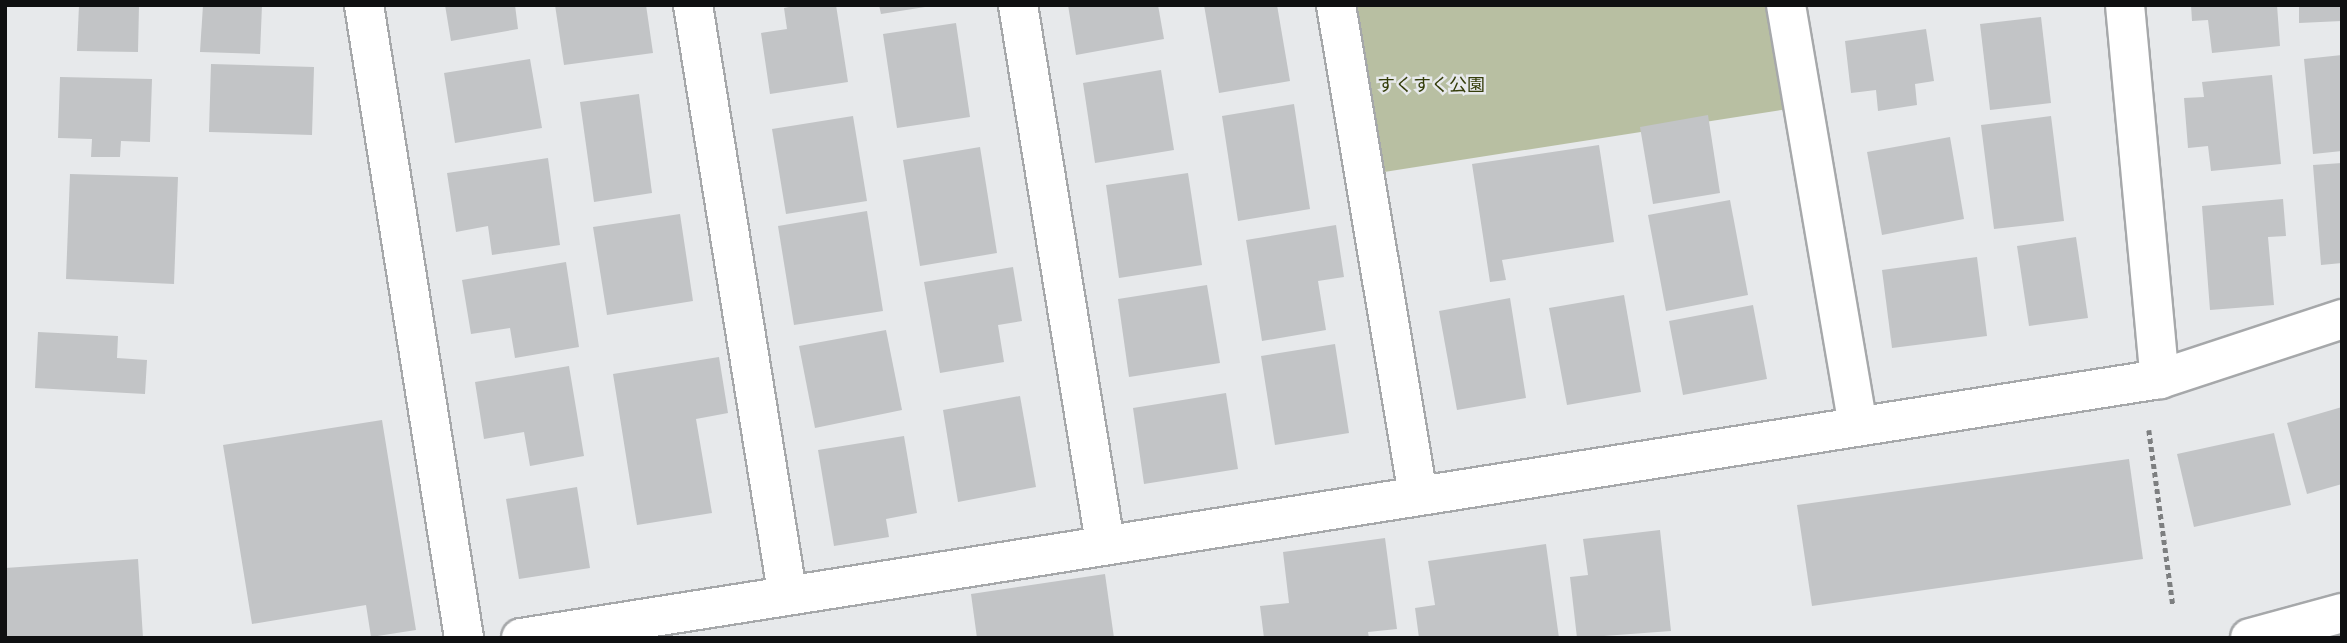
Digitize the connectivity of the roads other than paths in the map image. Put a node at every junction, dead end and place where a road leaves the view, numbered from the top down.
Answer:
1 (363, 5) edge
2 (693, 5) edge
3 (1018, 5) edge
4 (1336, 5) edge
5 (1786, 5) edge
6 (2125, 5) edge
7 (2342, 319) edge
8 (2151, 380) junction
9 (1858, 425) junction
10 (1418, 495) junction
11 (1105, 544) junction
12 (787, 592) junction
13 (2342, 613) edge
14 (464, 638) edge
15 (521, 638) edge
16 (2250, 638) edge

1 - 14 street
2 - 12 street
3 - 11 street
4 - 10 street
5 - 9 street
6 - 8 street
7 - 8 street
8 - 9 street
9 - 10 street
10 - 11 street
11 - 12 street
12 - 15 street
13 - 16 street

